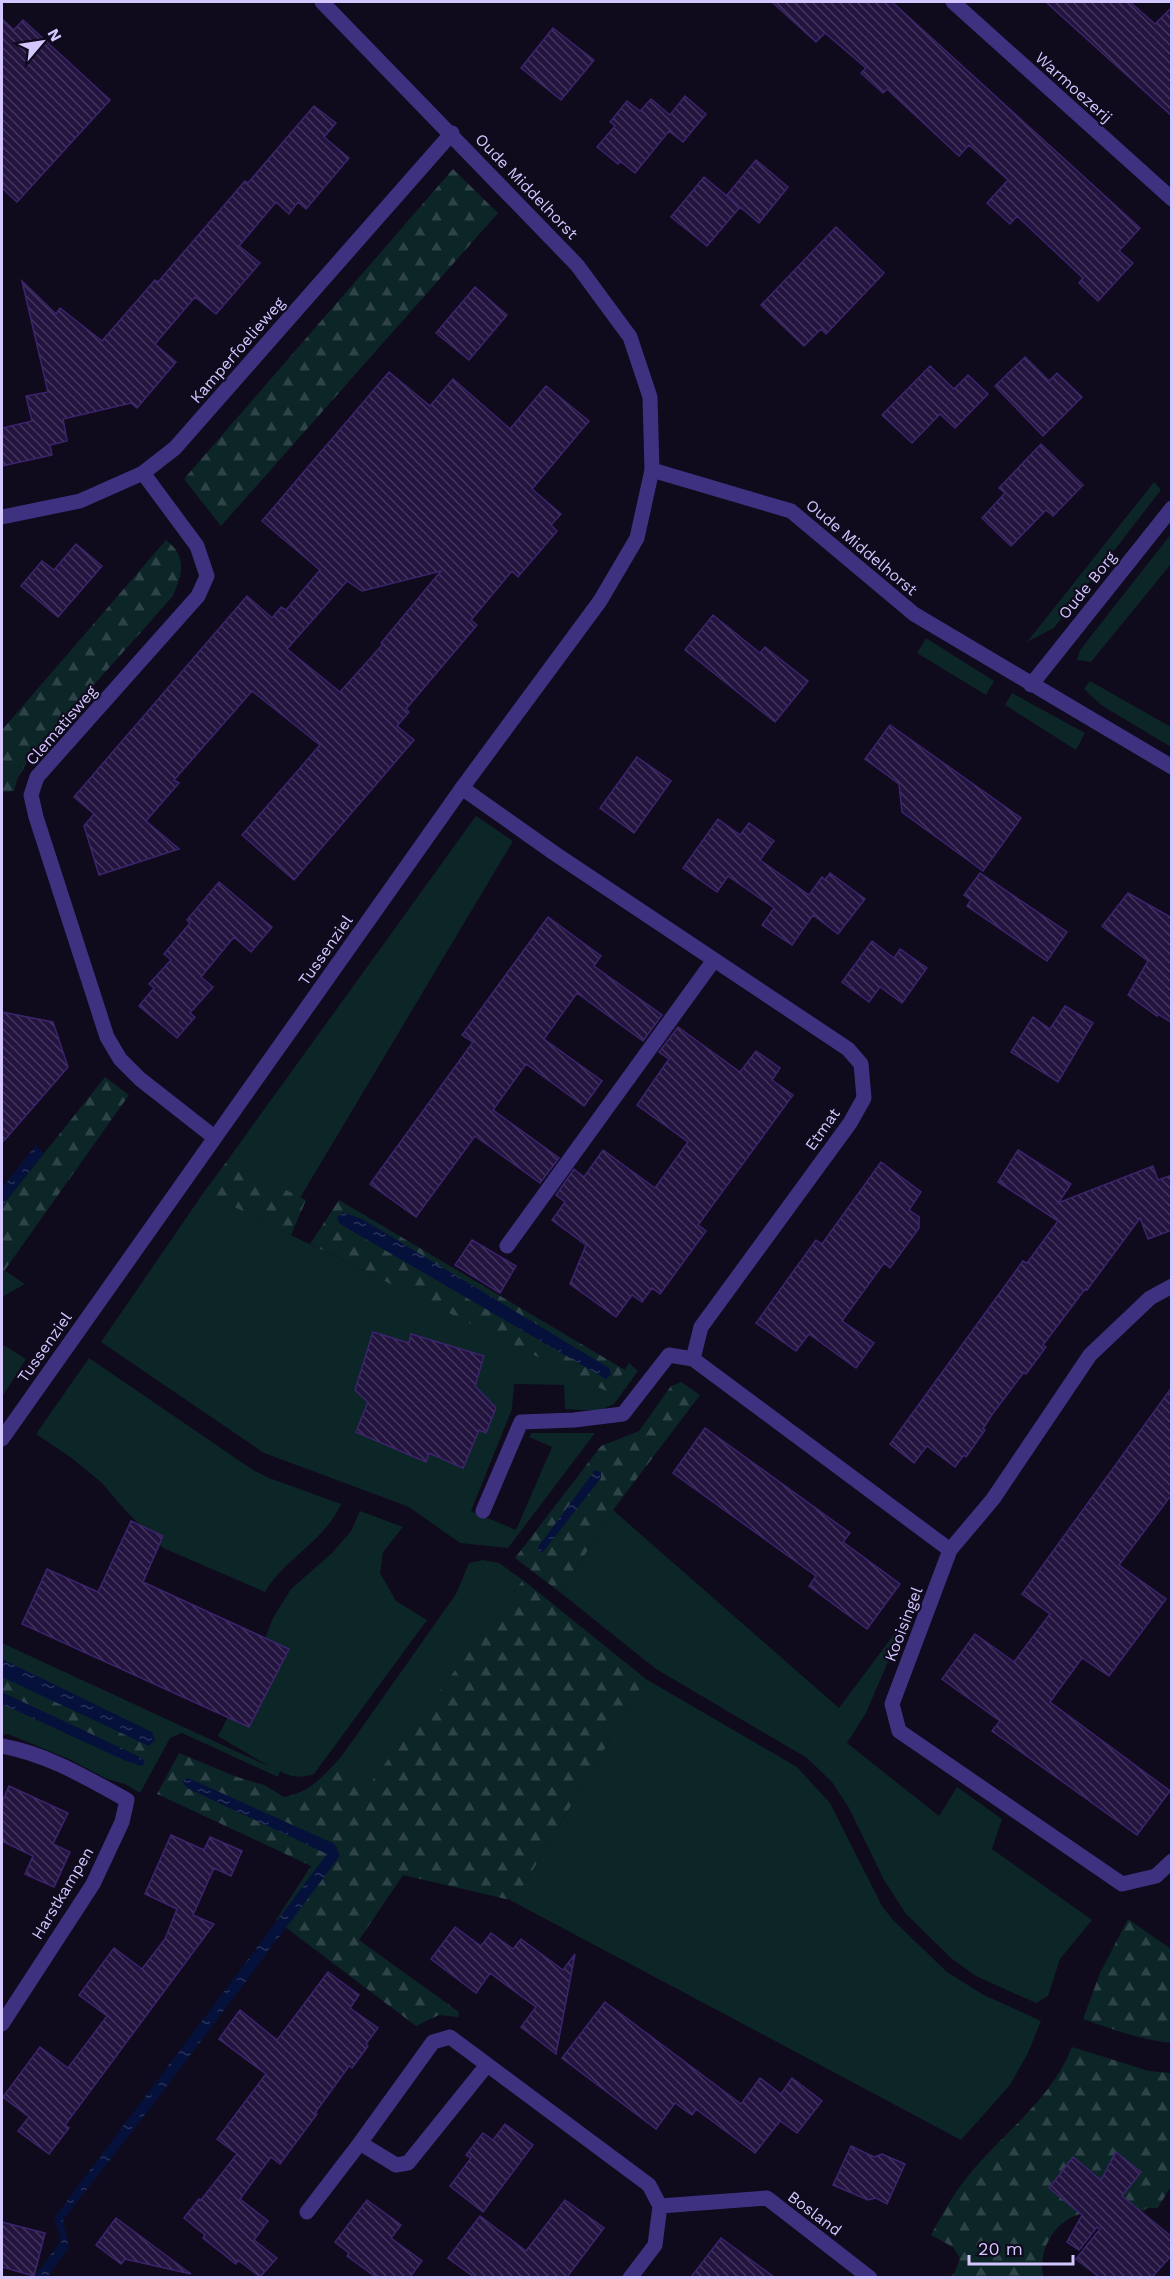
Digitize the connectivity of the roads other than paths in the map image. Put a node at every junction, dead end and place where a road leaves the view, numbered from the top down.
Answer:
1 (322, 2) edge
2 (953, 2) edge
3 (452, 134) junction
4 (1172, 199) edge
5 (652, 470) junction
6 (144, 473) junction
7 (1172, 508) edge
8 (2, 517) edge
9 (1031, 685) junction
10 (1172, 767) edge
11 (462, 788) junction
12 (714, 960) junction
13 (214, 1137) junction
14 (507, 1246) dead end
15 (1172, 1286) edge
16 (693, 1359) junction
17 (2, 1439) edge
18 (483, 1511) dead end
19 (950, 1550) junction
20 (2, 1746) edge
21 (1172, 1862) edge
22 (2, 2024) edge
23 (487, 2065) junction
24 (360, 2143) junction
25 (660, 2206) junction
26 (307, 2212) dead end
27 (630, 2277) edge
28 (870, 2277) edge

1 - 3 street, Oude Middelhorst
2 - 4 street, Warmoezerij
3 - 5 street, Oude Middelhorst
3 - 6 street, Kamperfoelieweg
5 - 9 street, Oude Middelhorst
5 - 11 street, Tussenziel
6 - 8 street, Kamperfoelieweg
6 - 13 street, Clematisweg
7 - 9 street, Oude Borg
9 - 10 street, Oude Middelhorst
11 - 12 street, Etmat
11 - 13 street, Tussenziel
12 - 14 street
12 - 16 street, Etmat
13 - 17 street, Tussenziel
15 - 19 street, Kooisingel
16 - 18 street
16 - 19 street
19 - 21 street, Kooisingel
20 - 22 street, Harstkampen
23 - 24 street
23 - 24 street
23 - 25 street
24 - 26 street
25 - 27 street
25 - 28 street, Bosland

